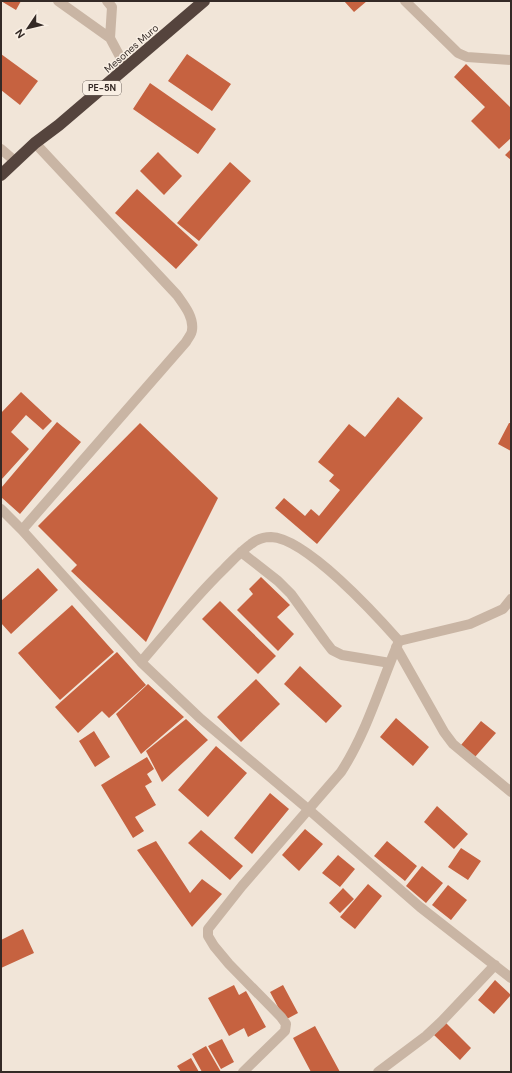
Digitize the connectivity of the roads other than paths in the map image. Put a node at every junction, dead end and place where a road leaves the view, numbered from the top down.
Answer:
1 (58, 1) edge
2 (107, 1) edge
3 (204, 1) edge
4 (405, 1) edge
5 (110, 38) junction
6 (511, 60) edge
7 (126, 68) junction
8 (35, 143) junction
9 (1, 149) edge
10 (16, 162) junction
11 (1, 175) edge
12 (1, 509) edge
13 (22, 530) junction
14 (242, 552) junction
15 (511, 599) edge
16 (503, 609) junction
17 (511, 616) edge
18 (398, 644) junction
19 (141, 662) junction
20 (390, 663) junction
21 (511, 792) edge
22 (308, 809) junction
23 (495, 965) junction
24 (511, 978) edge
25 (243, 1072) edge
26 (378, 1072) edge

1 - 5 street
2 - 5 street
3 - 7 highway, Mesones Muro / PE-5N
4 - 6 street
5 - 7 street
7 - 8 highway, Mesones Muro / PE-5N
8 - 10 highway, Mesones Muro / PE-5N
8 - 13 street
9 - 10 street
10 - 11 highway, Mesones Muro / PE-5N
12 - 13 street
13 - 19 street
14 - 18 street
14 - 19 street
14 - 20 street
15 - 16 street
16 - 17 street
16 - 18 street
18 - 20 street
18 - 21 street
19 - 22 street
20 - 22 street
22 - 23 street
22 - 25 street
23 - 24 street
23 - 26 street

